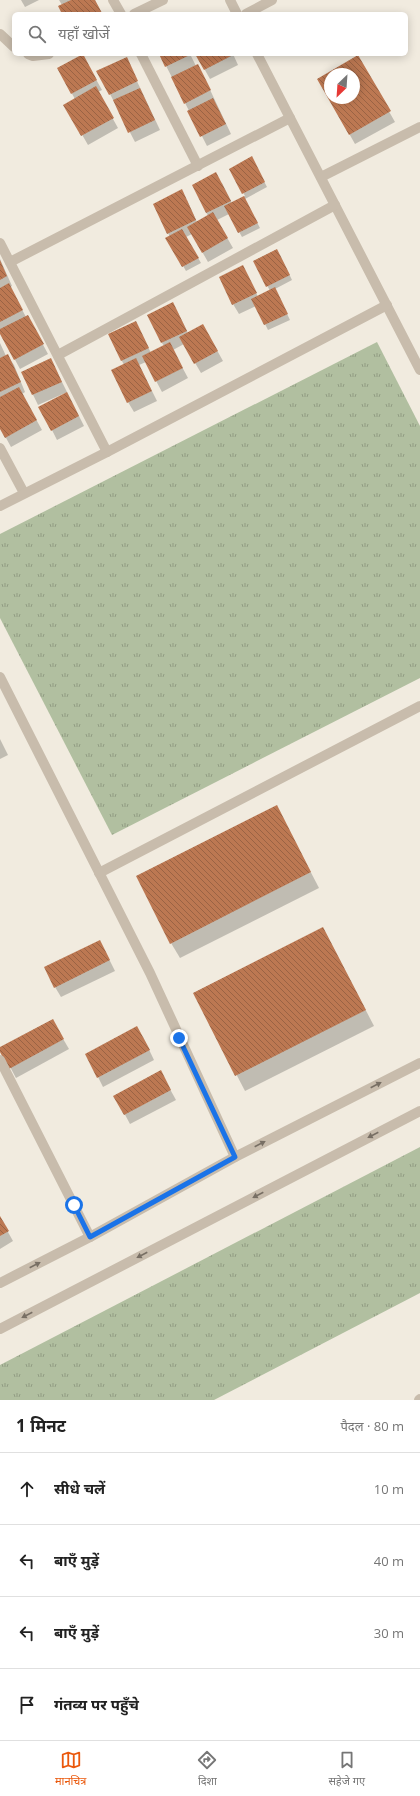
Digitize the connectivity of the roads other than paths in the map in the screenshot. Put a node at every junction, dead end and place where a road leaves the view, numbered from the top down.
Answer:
1 (113, 0) edge
2 (163, 0) edge
3 (230, 0) edge
4 (272, 0) edge
5 (120, 12) edge
6 (138, 12) edge
7 (236, 12) edge
8 (250, 12) edge
9 (0, 34) edge
10 (12, 45) edge
11 (142, 56) edge
12 (258, 56) edge
13 (290, 118) junction
14 (420, 127) edge
15 (198, 166) junction
16 (321, 177) junction
17 (335, 205) junction
18 (0, 243) edge
19 (10, 262) junction
20 (387, 306) junction
21 (58, 355) junction
22 (420, 370) edge
23 (0, 448) edge
24 (107, 452) junction
25 (24, 493) junction
26 (0, 506) edge
27 (0, 677) edge
28 (420, 706) edge
29 (99, 873) junction
30 (420, 1062) edge
31 (1, 1065) edge
32 (420, 1111) edge
33 (235, 1157) junction
34 (90, 1237) junction
35 (0, 1283) edge
36 (0, 1329) edge

1 - 5 street
2 - 6 street
3 - 7 street
4 - 8 street
9 - 10 street
11 - 15 street
12 - 13 street
13 - 15 street
13 - 16 street
14 - 16 street
15 - 19 street
16 - 17 street
17 - 20 street
17 - 21 street
18 - 19 street
19 - 21 street
20 - 22 street
20 - 24 street
21 - 24 street
23 - 25 street
24 - 25 street
25 - 26 street
27 - 29 street
28 - 29 street
29 - 33 street
33 -> 30 street
31 - 34 street
32 -> 36 street
33 - 34 street
35 -> 34 street

